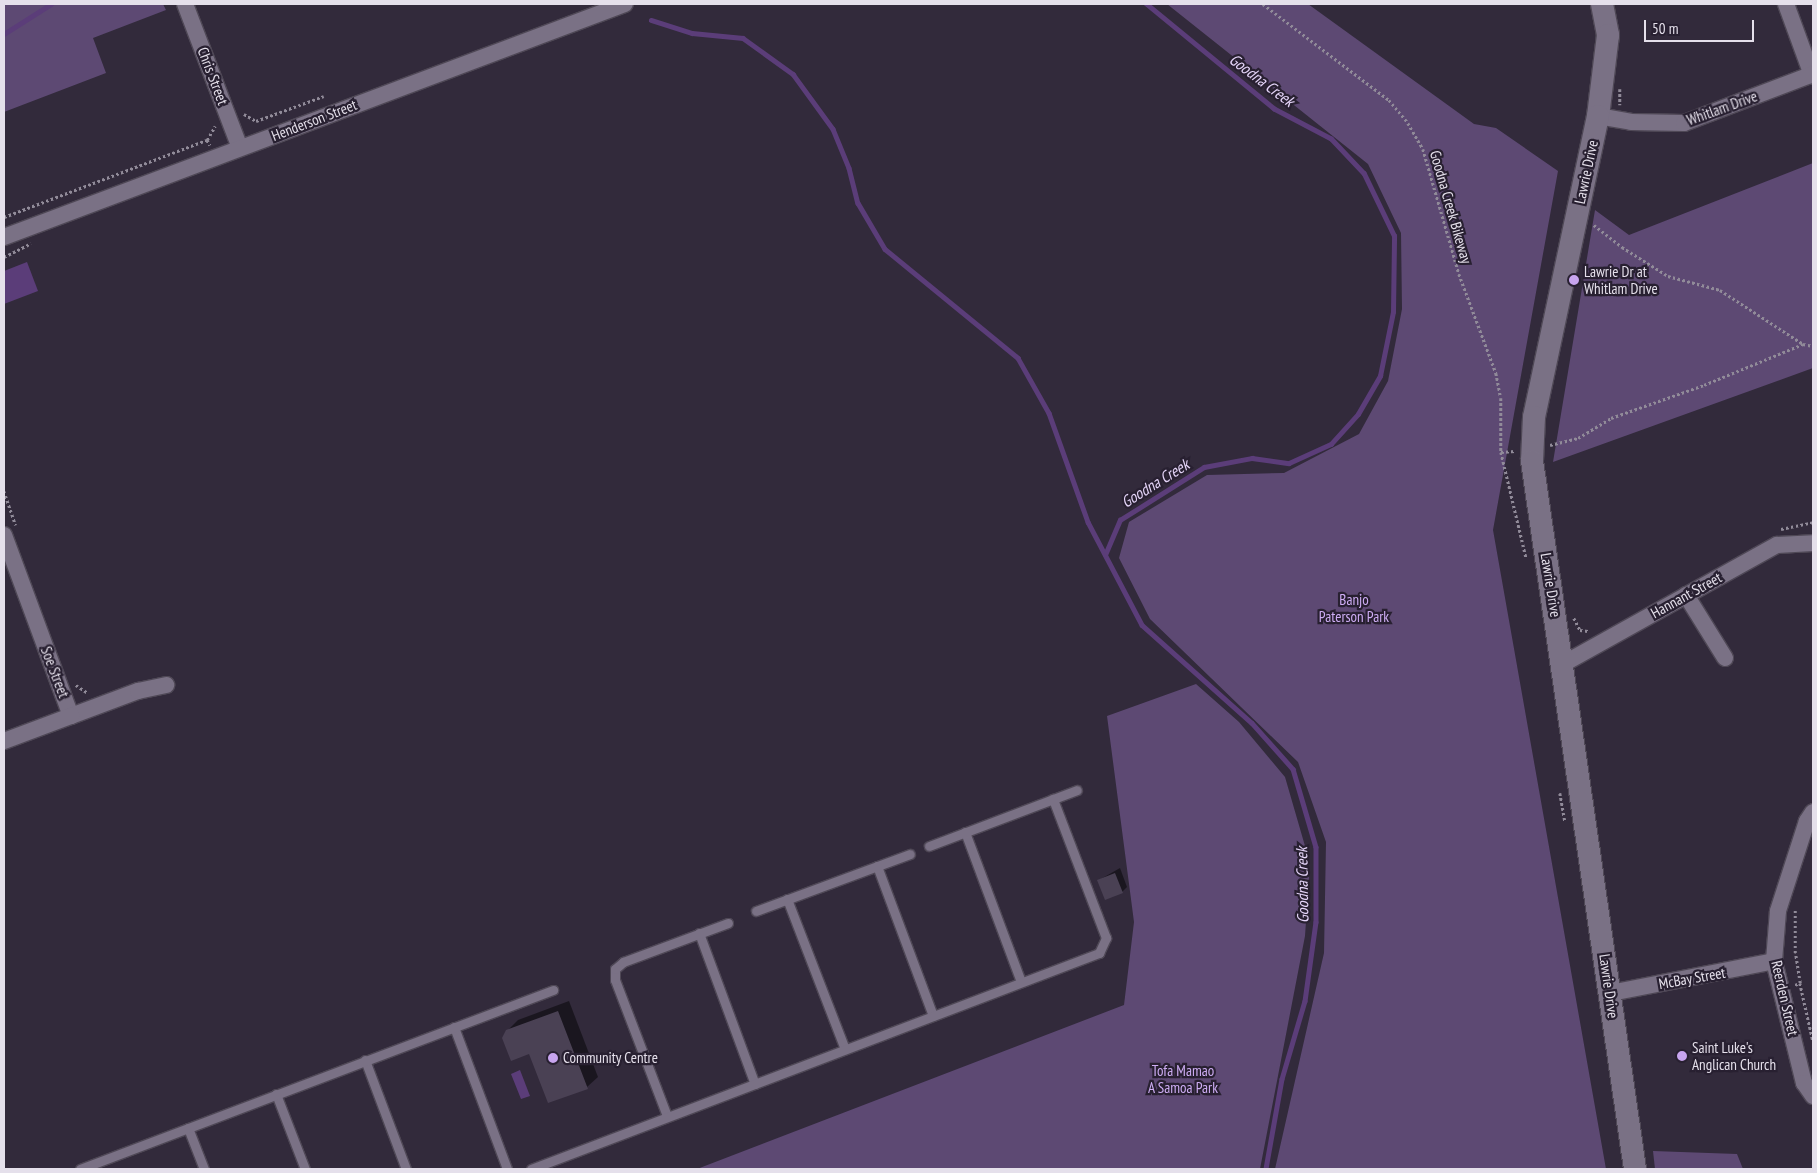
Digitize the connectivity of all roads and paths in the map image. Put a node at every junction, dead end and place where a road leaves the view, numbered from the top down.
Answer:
1 (185, 4) edge
2 (625, 4) edge
3 (1264, 4) edge
4 (1602, 4) edge
5 (1786, 4) edge
6 (1812, 75) edge
7 (1598, 116) junction
8 (214, 122) dead end
9 (207, 140) junction
10 (240, 148) junction
11 (216, 157) junction
12 (4, 217) edge
13 (1588, 219) dead end
14 (4, 237) edge
15 (1803, 344) junction
16 (1813, 346) edge
17 (1533, 448) junction
18 (1501, 452) dead end
19 (1813, 522) edge
20 (1777, 530) dead end
21 (4, 536) edge
22 (1813, 543) edge
23 (1686, 595) junction
24 (1555, 613) junction
25 (1590, 631) dead end
26 (1725, 658) dead end
27 (1563, 664) junction
28 (166, 686) dead end
29 (71, 716) junction
30 (4, 742) edge
31 (1077, 790) dead end
32 (1053, 798) junction
33 (1813, 812) edge
34 (965, 832) junction
35 (929, 846) dead end
36 (910, 854) dead end
37 (877, 866) junction
38 (787, 899) junction
39 (756, 911) dead end
40 (728, 922) dead end
41 (699, 933) junction
42 (1774, 961) junction
43 (1021, 982) junction
44 (1800, 983) dead end
45 (554, 990) dead end
46 (1610, 993) junction
47 (933, 1016) junction
48 (454, 1027) junction
49 (1813, 1041) edge
50 (845, 1049) junction
51 (365, 1060) junction
52 (755, 1084) junction
53 (276, 1094) junction
54 (1813, 1096) edge
55 (668, 1116) junction
56 (188, 1128) junction
57 (80, 1169) edge
58 (204, 1169) edge
59 (305, 1169) edge
60 (406, 1169) edge
61 (507, 1169) edge
62 (531, 1169) edge
63 (1635, 1169) edge

1 - 10 street, Chris Street
2 - 10 street, Henderson Street
3 - 18 path, Goodna Creek Bikeway
4 - 7 street, Lawrie Drive
5 - 6 street
6 - 7 street, Whitlam Drive
7 - 17 street, Lawrie Drive
8 - 9 path
9 - 11 path
9 - 12 path
10 - 11 street, Henderson Street
11 - 14 street, Henderson Street
13 - 15 path
15 - 16 path
15 - 17 path
17 - 24 street, Lawrie Drive
19 - 20 path
21 - 29 street, Soe Street
22 - 23 street, Hannant Street
23 - 26 street
23 - 27 street, Hannant Street
24 - 25 path
24 - 27 street, Lawrie Drive
27 - 46 street, Lawrie Drive
28 - 29 street, Soe Street
29 - 30 street
31 - 32 lane
32 - 34 lane
32 - 43 lane
33 - 42 street, Reerden Street
34 - 35 lane
34 - 43 lane
36 - 37 lane
37 - 38 lane
37 - 47 lane
38 - 39 lane
38 - 50 lane
40 - 41 lane
41 - 52 lane
41 - 55 lane
42 - 46 street, McBay Street
42 - 54 street, Reerden Street
43 - 47 lane
44 - 49 path
45 - 48 lane
46 - 63 street, Lawrie Drive
47 - 50 lane
48 - 51 lane
48 - 61 lane
50 - 52 lane
51 - 53 lane
51 - 60 lane
52 - 55 lane
53 - 56 lane
53 - 59 lane
55 - 62 lane
56 - 57 lane
56 - 58 lane

